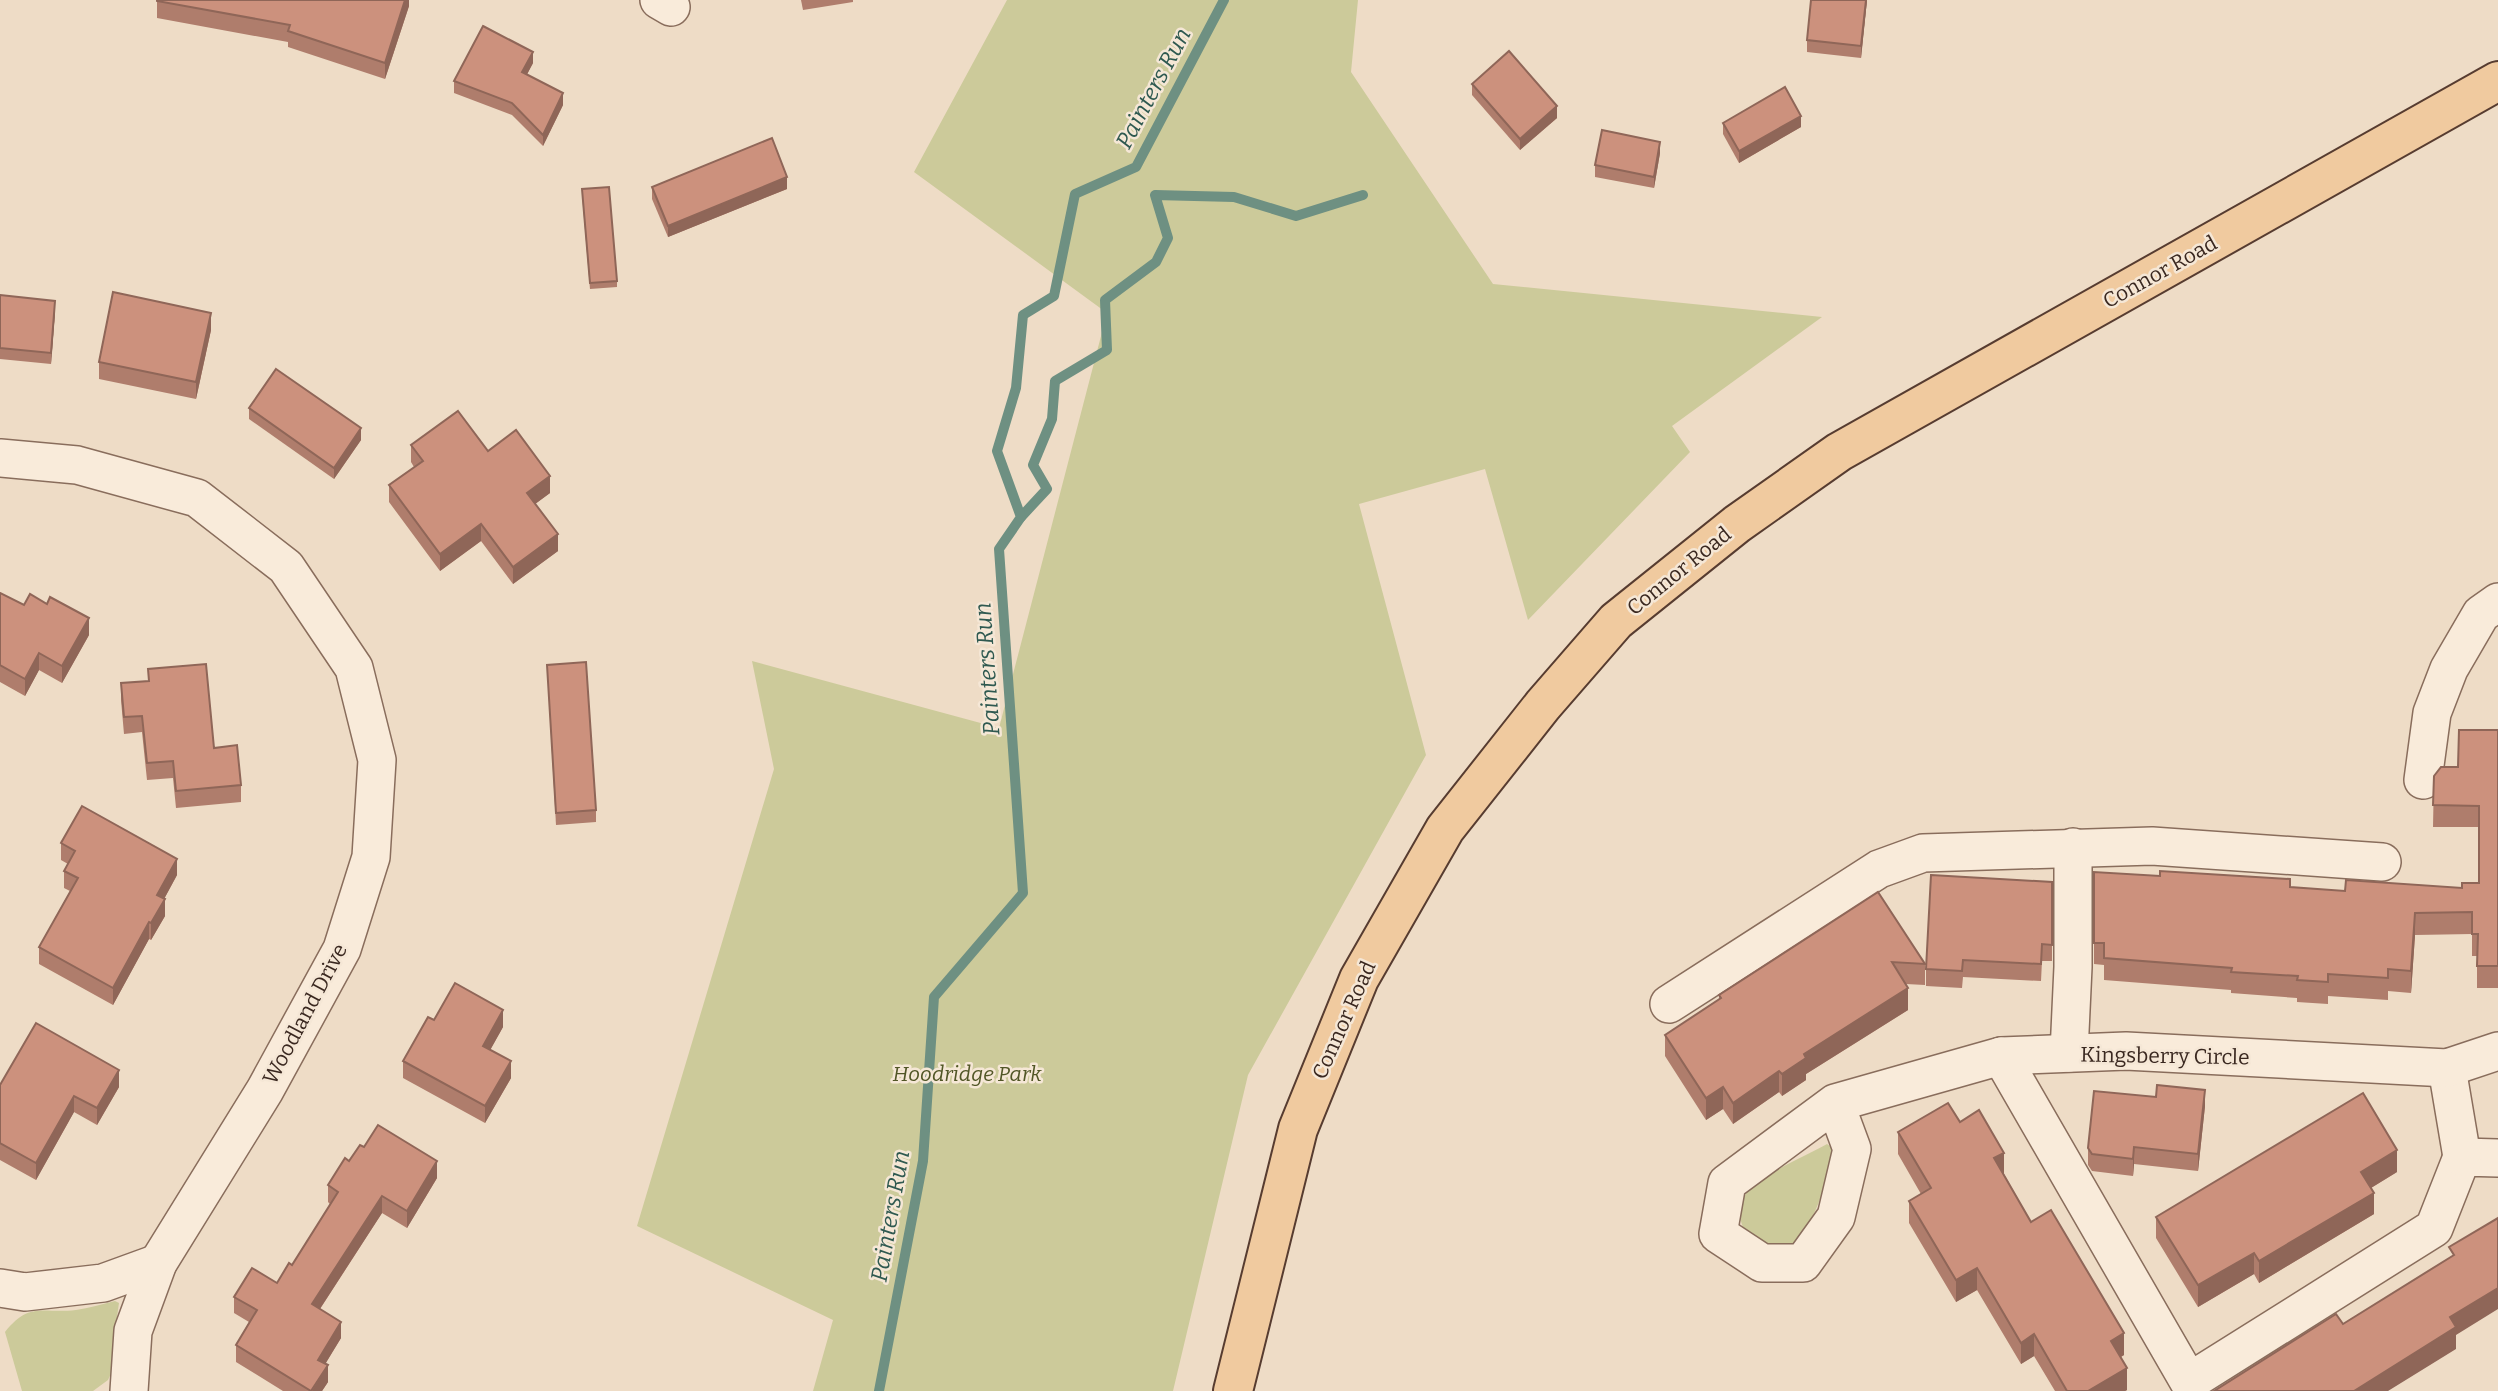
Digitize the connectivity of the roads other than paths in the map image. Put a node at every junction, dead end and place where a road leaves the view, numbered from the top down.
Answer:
1 (2498, 81) edge
2 (0, 458) edge
3 (2498, 602) edge
4 (2423, 780) dead end
5 (2073, 847) junction
6 (2382, 862) dead end
7 (1669, 1004) dead end
8 (2498, 1051) edge
9 (2068, 1053) junction
10 (2001, 1056) junction
11 (2447, 1068) junction
12 (1835, 1103) dead end
13 (2462, 1157) junction
14 (2498, 1157) edge
15 (158, 1263) junction
16 (0, 1288) edge
17 (129, 1391) edge
18 (1233, 1391) edge

1 - 18 main road, Connor Road
2 - 15 street, Woodland Drive
3 - 4 street
5 - 6 street
5 - 7 street
5 - 9 street
8 - 11 street, Kingsberry Circle
9 - 10 street, Kingsberry Circle
9 - 11 street, Kingsberry Circle
10 - 12 street, Kingsberry Circle
10 - 13 street
11 - 13 street
13 - 14 street
15 - 16 street
15 - 17 street, Woodland Drive

